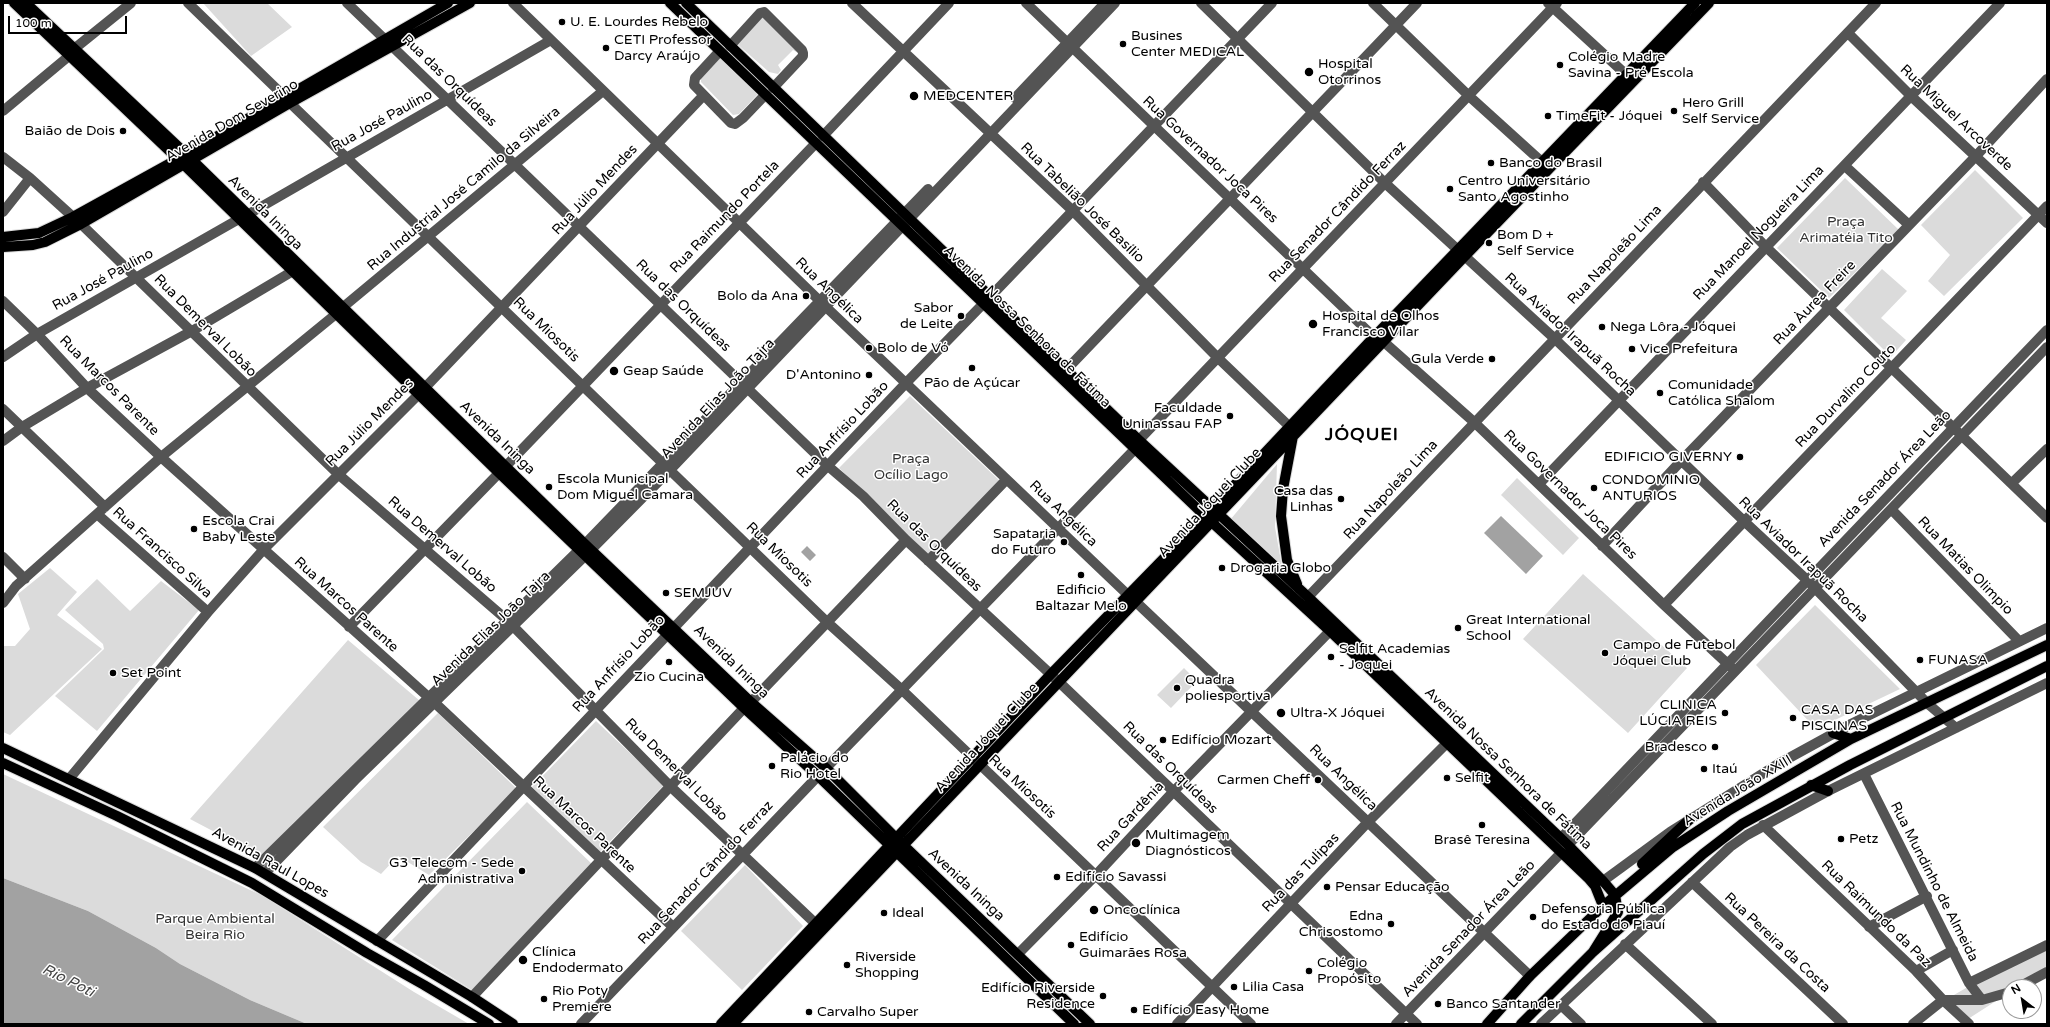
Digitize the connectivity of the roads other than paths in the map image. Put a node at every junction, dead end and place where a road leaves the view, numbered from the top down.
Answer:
1 (14, 3) edge
2 (26, 3) edge
3 (131, 3) edge
4 (188, 3) edge
5 (347, 3) edge
6 (448, 3) edge
7 (470, 3) edge
8 (513, 3) edge
9 (670, 3) edge
10 (686, 3) edge
11 (852, 3) edge
12 (950, 3) edge
13 (1026, 3) edge
14 (1104, 3) edge
15 (1115, 3) edge
16 (1201, 3) edge
17 (1272, 3) edge
18 (1373, 3) edge
19 (1417, 3) edge
20 (1695, 3) edge
21 (1709, 3) edge
22 (1876, 3) edge
23 (2000, 3) edge
24 (1553, 4) edge
25 (1395, 24) junction
26 (1848, 33) junction
27 (1240, 39) junction
28 (551, 40) junction
29 (388, 43) junction
30 (730, 46) junction
31 (1069, 46) junction
32 (71, 52) junction
33 (719, 52) junction
34 (902, 52) junction
35 (1629, 78) junction
36 (2047, 79) edge
37 (603, 91) junction
38 (769, 91) junction
39 (703, 96) junction
40 (1469, 96) junction
41 (1911, 96) junction
42 (287, 100) junction
43 (448, 100) junction
44 (3, 111) edge
45 (1312, 113) junction
46 (1154, 126) junction
47 (988, 131) junction
48 (823, 136) junction
49 (658, 143) junction
50 (815, 144) junction
51 (1976, 156) junction
52 (3, 157) edge
53 (345, 157) junction
54 (185, 160) junction
55 (1543, 163) junction
56 (516, 165) junction
57 (1844, 166) junction
58 (30, 178) junction
59 (1703, 182) junction
60 (1385, 183) junction
61 (1231, 199) junction
62 (2047, 206) edge
63 (1072, 210) junction
64 (3, 212) edge
65 (907, 215) junction
66 (2039, 215) junction
67 (73, 217) junction
68 (243, 217) junction
69 (739, 223) junction
70 (899, 223) junction
71 (2047, 223) edge
72 (81, 224) junction
73 (1909, 225) junction
74 (580, 226) junction
75 (428, 236) junction
76 (3, 237) edge
77 (1765, 246) junction
78 (3, 247) edge
79 (1461, 253) junction
80 (296, 268) junction
81 (1304, 268) junction
82 (137, 278) junction
83 (1148, 286) junction
84 (987, 300) junction
85 (3, 301) edge
86 (662, 304) junction
87 (823, 304) junction
88 (503, 307) junction
89 (1829, 308) junction
90 (339, 311) junction
91 (2047, 330) edge
92 (192, 331) junction
93 (37, 334) junction
94 (1374, 337) junction
95 (1556, 339) junction
96 (1384, 342) junction
97 (2047, 347) edge
98 (3, 357) edge
99 (1218, 358) junction
100 (1893, 368) junction
101 (1067, 370) junction
102 (906, 383) junction
103 (744, 385) junction
104 (246, 386) junction
105 (583, 386) junction
106 (87, 388) junction
107 (422, 391) junction
108 (1618, 400) junction
109 (3, 409) edge
110 (1474, 422) junction
111 (22, 427) junction
112 (1954, 427) junction
113 (1292, 431) junction
114 (1963, 436) junction
115 (3, 441) edge
116 (1137, 445) junction
117 (2047, 449) edge
118 (161, 457) junction
119 (1681, 461) junction
120 (828, 466) junction
121 (666, 467) junction
122 (502, 469) junction
123 (338, 474) junction
124 (1006, 480) junction
125 (2012, 483) junction
126 (1539, 484) junction
127 (105, 506) junction
128 (1891, 509) junction
129 (97, 514) junction
130 (1212, 516) junction
131 (2047, 518) edge
132 (1744, 522) junction
133 (1057, 528) junction
134 (906, 540) junction
135 (1602, 546) junction
136 (751, 547) junction
137 (264, 549) junction
138 (586, 549) junction
139 (424, 550) junction
140 (3, 557) edge
141 (928, 561) junction
142 (26, 579) junction
143 (1808, 580) junction
144 (1299, 588) junction
145 (1816, 588) junction
146 (1308, 597) junction
147 (1132, 598) junction
148 (3, 603) edge
149 (1664, 605) junction
150 (980, 609) junction
151 (208, 612) junction
152 (827, 622) junction
153 (510, 624) junction
154 (349, 627) junction
155 (2047, 628) edge
156 (671, 630) junction
157 (1330, 631) junction
158 (2019, 641) junction
159 (2047, 645) edge
160 (1727, 664) junction
161 (2047, 666) edge
162 (1736, 671) junction
163 (1051, 674) junction
164 (1059, 682) junction
165 (2047, 683) edge
166 (901, 689) junction
167 (1915, 692) junction
168 (431, 700) junction
169 (1927, 703) junction
170 (748, 705) junction
171 (596, 710) junction
172 (1253, 711) junction
173 (1680, 713) junction
174 (1942, 717) junction
175 (1689, 721) junction
176 (1956, 728) junction
177 (1833, 734) junction
178 (1851, 739) junction
179 (1447, 743) junction
180 (3, 748) edge
181 (1642, 753) junction
182 (972, 759) junction
183 (1650, 760) junction
184 (3, 763) edge
185 (980, 766) junction
186 (826, 768) junction
187 (1864, 774) junction
188 (818, 776) junction
189 (69, 779) junction
190 (1618, 785) junction
191 (1812, 785) junction
192 (670, 786) junction
193 (523, 787) junction
194 (1828, 791) junction
195 (1173, 792) junction
196 (1690, 819) junction
197 (1368, 822) junction
198 (1762, 826) junction
199 (893, 842) junction
200 (1564, 842) junction
201 (901, 850) junction
202 (1561, 853) junction
203 (741, 854) junction
204 (601, 858) junction
205 (255, 868) junction
206 (265, 873) junction
207 (1096, 875) junction
208 (1603, 881) junction
209 (1692, 882) junction
210 (1629, 883) junction
211 (274, 895) junction
212 (1615, 895) junction
213 (1927, 896) junction
214 (1291, 903) junction
215 (317, 904) junction
216 (1603, 906) junction
217 (816, 924) junction
218 (1869, 927) junction
219 (673, 928) junction
220 (1484, 932) junction
221 (377, 941) junction
222 (1625, 944) junction
223 (2047, 945) edge
224 (1953, 950) junction
225 (1593, 952) junction
226 (1018, 954) junction
227 (1916, 971) junction
228 (2047, 973) edge
229 (1530, 976) junction
230 (2035, 979) edge
231 (1969, 983) junction
232 (1214, 988) junction
233 (2002, 994) edge
234 (472, 997) junction
235 (1943, 1000) junction
236 (1982, 1000) junction
237 (1561, 1005) junction
238 (1406, 1014) junction
239 (489, 1024) edge
240 (513, 1024) edge
241 (581, 1024) edge
242 (721, 1024) edge
243 (733, 1024) edge
244 (1074, 1024) edge
245 (1090, 1024) edge
246 (1177, 1024) edge
247 (1251, 1024) edge
248 (1396, 1024) edge
249 (1417, 1024) edge
250 (1487, 1024) edge
251 (1522, 1024) edge
252 (1541, 1024) edge
253 (1581, 1024) edge
254 (1712, 1024) edge
255 (1843, 1024) edge
256 (1913, 1024) edge
257 (1969, 1024) edge

1 - 32 main road, Avenida Ininga
2 - 32 main road, Avenida Ininga
3 - 32 street
4 - 42 street, Rua Miosotis
5 - 29 street, Rua das Orquídeas
6 - 29 main road, Avenida Dom Severino
7 - 29 main road, Avenida Dom Severino
8 - 28 street, Rua Angélica
9 - 33 main road, Avenida Nossa Senhora de Fátima
10 - 30 main road, Avenida Nossa Senhora de Fátima
11 - 34 street, Rua Tabelião José Basílio
12 - 34 street
13 - 31 street, Rua Governador Joca Pires
14 - 31 street, Avenida Elias João Tajra
15 - 31 street, Avenida Elias João Tajra
16 - 27 street, Rua Aviador Irapuã Rocha
17 - 27 street, Rua Anfrísio Lobão
18 - 25 street
19 - 25 street
20 - 35 main road, Avenida Jóquei Clube
21 - 35 main road, Avenida Jóquei Clube
22 - 26 street, Rua Napoleão Lima
23 - 41 street, Rua Manoel Nogueira Lima
24 - 35 street
24 - 40 street, Rua Senador Cândido Ferraz
25 - 40 street
25 - 45 street
26 - 41 street, Rua Miguel Arcoverde
26 - 59 street, Rua Napoleão Lima
27 - 45 street, Rua Aviador Irapuã Rocha
27 - 46 street, Rua Anfrísio Lobão
28 - 37 street, Rua Angélica
28 - 43 street, Rua José Paulino
29 - 42 main road, Avenida Dom Severino
29 - 43 street, Rua das Orquídeas
30 - 38 main road, Avenida Nossa Senhora de Fátima
30 - 38 street
31 - 46 street, Rua Governador Joca Pires
31 - 47 street, Avenida Elias João Tajra
31 - 47 street, Avenida Elias João Tajra
32 - 44 street
32 - 54 main road, Avenida Ininga
33 - 38 main road, Avenida Nossa Senhora de Fátima
33 - 39 street
34 - 47 street, Rua Tabelião José Basílio
34 - 48 street
35 - 55 main road, Avenida Jóquei Clube
35 - 79 main road, Avenida Jóquei Clube
36 - 51 street, Rua Àurea Freire
37 - 49 street, Rua Angélica
37 - 56 street, Rua Industrial José Camilo da Silveira
38 - 39 street
38 - 48 main road, Avenida Nossa Senhora de Fátima
38 - 50 main road, Avenida Nossa Senhora de Fátima
39 - 49 street, Rua Júlio Mendes
40 - 55 street
40 - 60 street, Rua Senador Cândido Ferraz
41 - 51 street, Rua Miguel Arcoverde
41 - 57 street, Rua Manoel Nogueira Lima
42 - 53 street, Rua Miosotis
42 - 54 main road, Avenida Dom Severino
43 - 53 street, Rua José Paulino
43 - 56 street, Rua das Orquídeas
45 - 60 street, Rua Aviador Irapuã Rocha
45 - 61 street
46 - 61 street, Rua Governador Joca Pires
46 - 63 street, Rua Anfrísio Lobão
47 - 63 street, Rua Tabelião José Basílio
47 - 65 street, Avenida Elias João Tajra
48 - 65 main road, Avenida Nossa Senhora de Fátima
49 - 69 street, Rua Angélica
49 - 74 street, Rua Júlio Mendes
50 - 69 street, Rua Raimundo Portela
50 - 70 main road, Avenida Nossa Senhora de Fátima
51 - 66 street, Rua Miguel Arcoverde
51 - 73 street, Rua Àurea Freire
52 - 58 street
53 - 68 street, Rua José Paulino
53 - 75 street, Rua Miosotis
54 - 67 main road, Avenida Dom Severino
54 - 68 main road, Avenida Ininga
54 - 72 main road, Avenida Dom Severino
55 - 79 main road, Avenida Jóquei Clube
56 - 74 street, Rua das Orquídeas
56 - 75 street, Rua Industrial José Camilo da Silveira
57 - 73 street
57 - 77 street, Rua Manoel Nogueira Lima
58 - 64 street
58 - 67 street
59 - 77 street
59 - 95 street, Rua Napoleão Lima
60 - 79 street, Rua Aviador Irapuã Rocha
60 - 81 street, Rua Senador Cândido Ferraz
61 - 81 street, Rua Governador Joca Pires
61 - 83 street
62 - 66 street, Rua Durvalino Couto
63 - 83 street, Rua Tabelião José Basílio
63 - 84 street, Rua Anfrísio Lobão
65 - 70 street, Avenida Elias João Tajra
65 - 84 main road, Avenida Nossa Senhora de Fátima
66 - 71 street, Rua Miguel Arcoverde
66 - 100 street, Rua Durvalino Couto
67 - 76 main road, Avenida Dom Severino
68 - 80 main road, Avenida Ininga
68 - 82 street, Rua José Paulino
69 - 86 street, Rua Raimundo Portela
69 - 87 street, Rua Angélica
70 - 84 main road, Avenida Nossa Senhora de Fátima
70 - 87 street, Avenida Elias João Tajra
72 - 78 main road, Avenida Dom Severino
72 - 82 street, Rua Demerval Lobão
73 - 89 street, Rua Àurea Freire
74 - 86 street, Rua das Orquídeas
74 - 88 street, Rua Júlio Mendes
75 - 88 street, Rua Miosotis
75 - 90 street, Rua Industrial José Camilo da Silveira
77 - 89 street
77 - 108 street, Rua Manoel Nogueira Lima
79 - 94 main road, Avenida Jóquei Clube
79 - 95 street, Rua Aviador Irapuã Rocha
79 - 96 main road, Avenida Jóquei Clube
80 - 90 main road, Avenida Ininga
80 - 92 street
81 - 94 street, Rua Governador Joca Pires
81 - 99 street, Rua Senador Cândido Ferraz
82 - 92 street, Rua Demerval Lobão
82 - 93 street, Rua José Paulino
83 - 99 street, Rua Tabelião José Basílio
83 - 101 street
84 - 101 main road, Avenida Nossa Senhora de Fátima
84 - 102 street, Rua Anfrísio Lobão
84 - 116 main road, Avenida Nossa Senhora de Fátima
85 - 93 street, Rua Marcos Parente
86 - 103 street, Rua das Orquídeas
86 - 105 street, Rua Raimundo Portela
87 - 102 street, Rua Angélica
87 - 103 street, Avenida Elias João Tajra
88 - 105 street, Rua Miosotis
88 - 107 street, Rua Júlio Mendes
89 - 100 street
89 - 119 street, Rua Àurea Freire
90 - 104 street, Rua Industrial José Camilo da Silveira
90 - 107 main road, Avenida Ininga
91 - 112 street, Avenida Senador Área Leão
92 - 104 street, Rua Demerval Lobão
92 - 106 street
93 - 98 street, Rua José Paulino
93 - 106 street, Rua Marcos Parente
94 - 113 main road, Avenida Jóquei Clube
95 - 108 street, Rua Aviador Irapuã Rocha
95 - 110 street, Rua Napoleão Lima
96 - 110 street, Rua Governador Joca Pires
96 - 113 main road, Avenida Jóquei Clube
97 - 114 street, Avenida Senador Área Leão
99 - 113 street, Rua Tabelião José Basílio
99 - 116 street, Rua Senador Cândido Ferraz
100 - 112 street
100 - 132 street, Rua Durvalino Couto
101 - 116 main road, Avenida Nossa Senhora de Fátima
102 - 120 street, Rua Anfrísio Lobão
102 - 124 street, Rua Angélica
103 - 120 street, Rua das Orquídeas
103 - 121 street, Avenida Elias João Tajra
104 - 118 street, Rua Industrial José Camilo da Silveira
104 - 123 street, Rua Demerval Lobão
105 - 121 street, Rua Miosotis
105 - 122 street, Rua Raimundo Portela
106 - 111 street
106 - 118 street, Rua Marcos Parente
107 - 122 main road, Avenida Ininga
107 - 123 street, Rua Júlio Mendes
108 - 119 street, Rua Aviador Irapuã Rocha
108 - 126 street, Rua Manoel Nogueira Lima
109 - 111 street, Rua Francisco Silva
110 - 126 street, Rua Governador Joca Pires
110 - 146 street, Rua Napoleão Lima
111 - 115 street
111 - 127 street, Rua Francisco Silva
112 - 114 street
112 - 143 street, Avenida Senador Área Leão
113 - 130 main road, Avenida Jóquei Clube
113 - 144 main road
114 - 125 street
114 - 128 street, Avenida Senador Área Leão
116 - 130 main road, Avenida Nossa Senhora de Fátima
116 - 133 street, Rua Senador Cândido Ferraz
117 - 125 street
118 - 127 street, Rua Industrial José Camilo da Silveira
118 - 137 street, Rua Marcos Parente
119 - 132 street, Rua Aviador Irapuã Rocha
119 - 135 street, Rua Àurea Freire
120 - 134 street, Rua das Orquídeas
120 - 136 street, Rua Anfrísio Lobão
121 - 136 street, Rua Miosotis
121 - 138 street, Avenida Elias João Tajra
122 - 138 main road, Avenida Ininga
122 - 139 street, Rua Raimundo Portela
123 - 137 street, Rua Júlio Mendes
123 - 139 street, Rua Demerval Lobão
124 - 133 street, Rua Angélica
124 - 141 street
125 - 131 street
126 - 135 street, Rua Governador Joca Pires
127 - 129 street, Rua Industrial José Camilo da Silveira
128 - 145 street, Avenida Senador Área Leão
128 - 158 street, Rua Matias Olimpio
129 - 142 street, Rua Industrial José Camilo da Silveira
129 - 151 street, Rua Francisco Silva
130 - 144 main road, Avenida Nossa Senhora de Fátima
130 - 147 main road, Avenida Jóquei Clube
130 - 157 main road, Avenida Nossa Senhora de Fátima
132 - 143 street, Rua Aviador Irapuã Rocha
132 - 149 street, Rua Durvalino Couto
133 - 147 street, Rua Angélica
133 - 150 street, Rua Senador Cândido Ferraz
134 - 141 street, Rua das Orquídeas
134 - 152 street
135 - 149 street, Rua Governador Joca Pires
136 - 152 street, Rua Miosotis
136 - 156 street, Rua Anfrísio Lobão
137 - 151 street, Rua Júlio Mendes
137 - 154 street, Rua Marcos Parente
138 - 153 street, Avenida Elias João Tajra
138 - 156 main road, Avenida Ininga
139 - 153 street, Rua Demerval Lobão
139 - 154 street, Rua Raimundo Portela
140 - 142 street
141 - 150 street, Rua das Orquídeas
142 - 148 street, Rua Industrial José Camilo da Silveira
143 - 145 street, Rua Aviador Irapuã Rocha
143 - 160 street, Avenida Senador Área Leão
144 - 146 main road, Avenida Nossa Senhora de Fátima
145 - 162 street, Avenida Senador Área Leão
145 - 167 street, Rua Aviador Irapuã Rocha
146 - 200 main road, Avenida Nossa Senhora de Fátima
147 - 163 main road, Avenida Jóquei Clube
147 - 164 main road, Avenida Jóquei Clube
147 - 172 street, Rua Angélica
149 - 160 street, Rua Governador Joca Pires
150 - 163 street, Rua das Orquídeas
150 - 166 street, Rua Senador Cândido Ferraz
151 - 189 street, Rua Júlio Mendes
152 - 166 street, Rua Miosotis
152 - 170 street
153 - 168 street, Avenida Elias João Tajra
153 - 171 street, Rua Demerval Lobão
154 - 168 street, Rua Marcos Parente
155 - 158 street, Avenida João XXIII
156 - 170 main road, Avenida Ininga
156 - 171 street, Rua Anfrísio Lobão
157 - 172 street, Rua Gardênia
157 - 179 main road, Avenida Nossa Senhora de Fátima
158 - 167 street, Avenida João XXIII
159 - 169 main road, Avenida João XXIII
160 - 162 street, Rua Governador Joca Pires
160 - 173 street, Avenida Senador Área Leão
161 - 174 main road
162 - 175 street, Avenida Senador Área Leão
163 - 164 street, Rua das Orquídeas
163 - 182 main road, Avenida Jóquei Clube
164 - 185 main road, Avenida Jóquei Clube
164 - 195 street, Rua das Orquídeas
165 - 176 street
166 - 182 street, Rua Miosotis
166 - 186 street, Rua Senador Cândido Ferraz
167 - 169 street, Rua Aviador Irapuã Rocha
167 - 177 street, Avenida João XXIII
168 - 193 street, Rua Marcos Parente
168 - 205 street, Avenida Elias João Tajra
168 - 206 street, Avenida Elias João Tajra
169 - 174 street, Rua Aviador Irapuã Rocha
169 - 178 main road, Avenida João XXIII
170 - 186 main road, Avenida Ininga
170 - 188 main road, Avenida Ininga
170 - 192 street
171 - 192 street, Rua Demerval Lobão
171 - 193 street, Rua Anfrísio Lobão
172 - 195 street, Rua Gardênia
172 - 197 street, Rua Angélica
173 - 175 street
173 - 181 street, Avenida Senador Área Leão
174 - 176 street, Rua Aviador Irapuã Rocha
174 - 191 main road
175 - 183 street, Avenida Senador Área Leão
176 - 187 street
177 - 178 main road
177 - 196 street, Avenida João XXIII
178 - 210 main road, Avenida João XXIII
179 - 197 street, Rua das Tulipas
179 - 202 main road, Avenida Nossa Senhora de Fátima
180 - 189 main road, Avenida Raul Lopes
181 - 183 street
181 - 190 street, Avenida Senador Área Leão
182 - 185 street, Rua Miosotis
182 - 199 main road, Avenida Jóquei Clube
183 - 190 street, Avenida Senador Área Leão
184 - 211 main road, Avenida Raul Lopes
185 - 201 main road, Avenida Jóquei Clube
185 - 207 street, Rua Miosotis
186 - 199 main road, Avenida Ininga
187 - 194 street
187 - 213 street, Rua Mundinho de Almeida
188 - 199 main road, Avenida Ininga
188 - 203 street, Rua Senador Cândido Ferraz
189 - 205 main road, Avenida Raul Lopes
190 - 200 street, Avenida Senador Área Leão
191 - 194 main road
191 - 225 main road
192 - 203 street, Rua Demerval Lobão
192 - 204 street
193 - 204 street, Rua Marcos Parente
193 - 221 street, Rua Anfrísio Lobão
194 - 198 street
195 - 207 street, Rua Gardênia
195 - 214 street, Rua das Orquídeas
196 - 208 street, Avenida João XXIII
196 - 210 main road
197 - 214 street, Rua das Tulipas
197 - 220 street, Rua Angélica
198 - 209 street
198 - 218 street, Rua Raimundo da Paz
199 - 201 main road, Avenida Ininga
199 - 217 main road, Avenida Jóquei Clube
200 - 208 main road, Avenida Nossa Senhora de Fátima
201 - 226 main road, Avenida Ininga
201 - 243 main road, Avenida Jóquei Clube
201 - 244 main road, Avenida Ininga
202 - 216 main road, Avenida Nossa Senhora de Fátima
202 - 220 street, Avenida Senador Área Leão
203 - 217 street, Rua Demerval Lobão
203 - 219 street, Rua Senador Cândido Ferraz
204 - 219 street, Rua Marcos Parente
204 - 234 street
205 - 206 main road, Avenida Raul Lopes
206 - 215 main road, Avenida Raul Lopes
207 - 226 street, Rua Gardênia
207 - 232 street, Rua Miosotis
208 - 212 main road, Avenida Nossa Senhora de Fátima
209 - 222 street
209 - 255 street, Rua Pereira da Costa
210 - 212 main road, Avenida João XXIII
211 - 215 main road
211 - 239 main road, Avenida Raul Lopes
212 - 216 main road, Avenida João XXIII
212 - 225 main road
213 - 218 street
213 - 224 street, Rua Mundinho de Almeida
214 - 232 street, Rua das Tulipas
214 - 238 street, Rua das Orquídeas
215 - 221 main road, Avenida Raul Lopes
216 - 229 main road, Avenida João XXIII
217 - 242 main road, Avenida Jóquei Clube
218 - 227 street, Rua Raimundo da Paz
219 - 241 street, Rua Senador Cândido Ferraz
220 - 229 street, Rua Angélica
220 - 238 street, Avenida Senador Área Leão
221 - 234 main road, Avenida Raul Lopes
222 - 237 street
222 - 254 street
223 - 231 street
224 - 227 street
224 - 231 street, Rua Mundinho de Almeida
225 - 251 main road
226 - 245 main road, Avenida Ininga
227 - 235 street, Rua Raimundo da Paz
228 - 230 street
229 - 250 main road, Avenida João XXIII
231 - 236 street, Rua Mundinho de Almeida
232 - 246 street, Rua das Tulipas
232 - 247 street, Rua Miosotis
233 - 236 street
234 - 240 main road, Avenida Raul Lopes
235 - 236 street
235 - 256 street
235 - 257 street, Rua Raimundo da Paz
237 - 252 street
237 - 253 street
238 - 248 street, Avenida Senador Área Leão
238 - 249 street, Rua das Orquídeas

